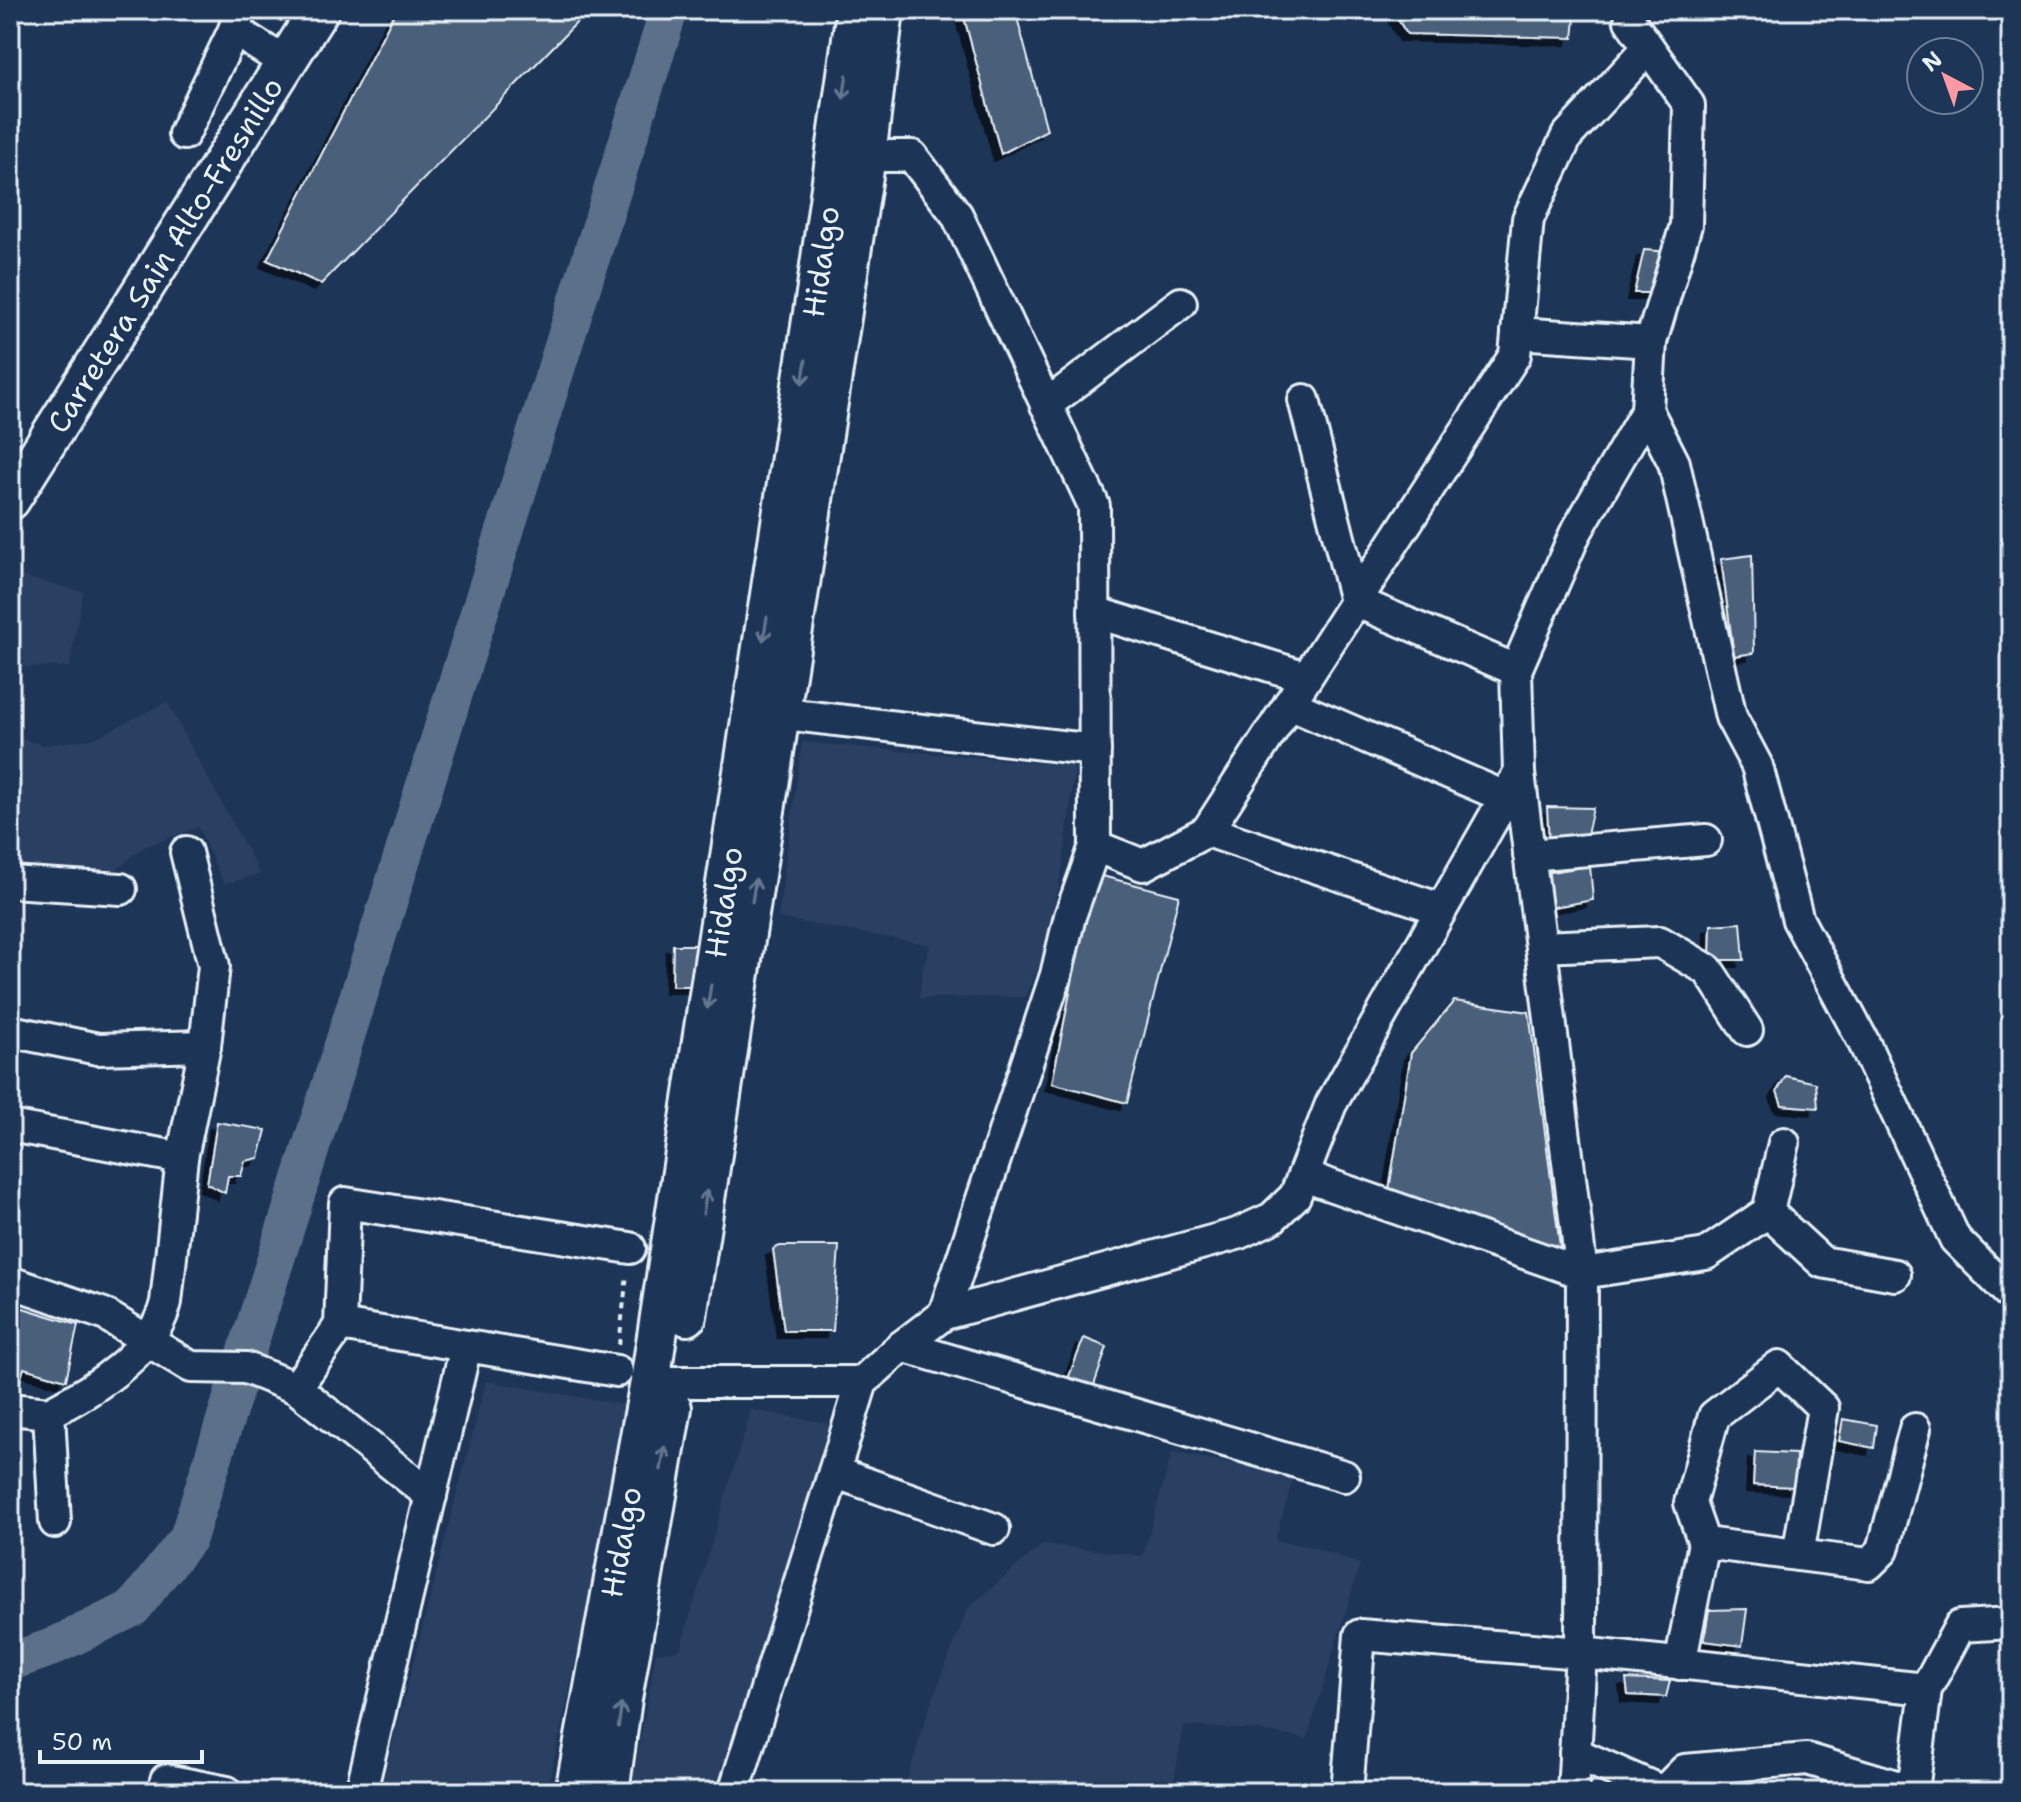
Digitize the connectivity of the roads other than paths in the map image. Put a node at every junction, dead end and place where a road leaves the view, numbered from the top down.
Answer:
1 (308, 10) edge
2 (319, 10) edge
3 (856, 10) edge
4 (884, 10) edge
5 (237, 20) edge
6 (1630, 21) dead end
7 (1648, 48) junction
8 (282, 60) junction
9 (184, 134) dead end
10 (851, 154) junction
11 (1181, 303) dead end
12 (1517, 333) junction
13 (1651, 342) junction
14 (1304, 400) dead end
15 (1046, 405) junction
16 (1647, 410) junction
17 (10, 483) edge
18 (10, 500) edge
19 (1355, 601) junction
20 (1094, 612) junction
21 (1516, 670) junction
22 (1306, 677) junction
23 (1289, 704) junction
24 (766, 712) junction
25 (1095, 750) junction
26 (1512, 785) junction
27 (1207, 831) junction
28 (1706, 840) dead end
29 (1095, 846) junction
30 (186, 852) dead end
31 (1529, 855) junction
32 (10, 882) edge
33 (121, 889) dead end
34 (1441, 909) junction
35 (1541, 947) junction
36 (1747, 1030) dead end
37 (10, 1031) edge
38 (205, 1046) junction
39 (10, 1126) edge
40 (1784, 1143) dead end
41 (182, 1158) junction
42 (1304, 1176) junction
43 (1768, 1212) junction
44 (630, 1248) road end
45 (1582, 1273) junction
46 (1895, 1275) dead end
47 (10, 1282) edge
48 (2011, 1295) edge
49 (944, 1314) junction
50 (340, 1325) junction
51 (145, 1342) junction
52 (466, 1346) junction
53 (902, 1346) junction
54 (648, 1379) junction
55 (862, 1382) junction
56 (296, 1388) junction
57 (10, 1409) edge
58 (49, 1413) junction
59 (1915, 1429) dead end
60 (834, 1472) junction
61 (1344, 1476) dead end
62 (431, 1496) junction
63 (55, 1522) dead end
64 (994, 1529) dead end
65 (1704, 1543) junction
66 (1798, 1555) junction
67 (2011, 1623) edge
68 (1581, 1653) junction
69 (1680, 1664) junction
70 (1926, 1689) junction
71 (1575, 1753) junction
72 (166, 1780) dead end
73 (227, 1792) edge
74 (361, 1792) edge
75 (575, 1792) edge
76 (609, 1792) edge
77 (734, 1792) edge
78 (1347, 1792) edge
79 (1573, 1792) edge
80 (1663, 1792) edge

1 - 8 main road
2 - 8 main road, Carretera Sain Alto-Fresnillo
3 -> 10 main road, Hidalgo
4 - 10 main road, Hidalgo
5 - 8 street
5 - 9 street
6 - 7 street
7 - 12 street
7 - 13 street
8 - 17 main road
8 - 18 main road, Carretera Sain Alto-Fresnillo
10 - 15 street
10 - 24 main road, Hidalgo
11 - 15 street
12 - 13 street
12 - 19 street
13 - 16 street
14 - 19 street
15 - 20 street
16 - 21 street
16 - 48 street
19 - 21 street
19 - 22 street
20 - 22 street
20 - 25 street
21 - 26 street
22 - 23 street
23 - 26 street
23 - 27 street
24 - 25 street
24 - 54 main road, Hidalgo
25 - 29 street
26 - 31 street
26 - 34 street
27 - 29 street
27 - 34 street
28 - 31 street
29 - 49 street
30 - 38 street
31 - 35 street
32 - 33 street
34 - 42 street
35 - 36 street
35 - 45 street
37 - 38 street
38 - 41 street
39 - 41 street
40 - 43 street
41 - 51 street
42 - 45 street
42 - 49 street
43 - 45 street
43 - 46 street
44 - 50 street
45 - 68 street
47 - 51 street
49 - 53 street
50 - 52 street
50 - 56 street
51 - 56 street
51 - 58 street
52 - 54 street
52 - 62 street
53 - 55 street
53 - 61 street
54 - 55 street
54 - 75 main road, Hidalgo
76 -> 54 main road, Hidalgo
55 - 60 street
56 - 62 street
57 - 58 street
58 - 63 street
59 - 66 street
60 - 64 street
60 - 77 street
62 - 74 street
65 - 66 street
65 - 66 street
65 - 69 street
67 - 70 street
68 - 69 street
68 - 71 street
68 - 78 street
69 - 70 street
70 - 80 street
71 - 79 street
71 - 80 street
72 - 73 street

